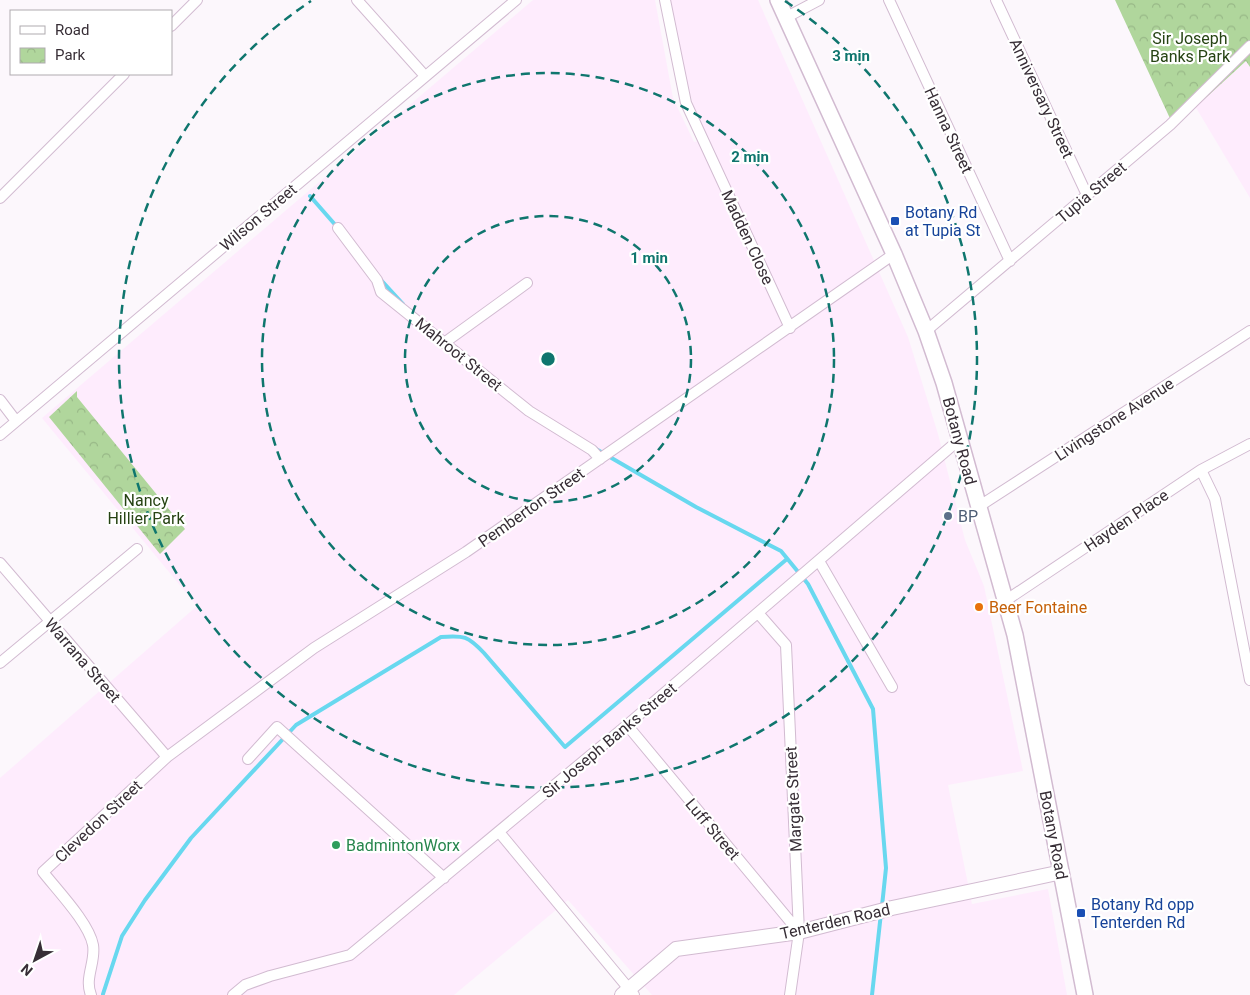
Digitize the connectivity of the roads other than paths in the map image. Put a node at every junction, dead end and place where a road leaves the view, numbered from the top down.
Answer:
1 (197, 0) edge
2 (357, 0) edge
3 (516, 0) edge
4 (666, 0) edge
5 (778, 0) edge
6 (819, 0) edge
7 (889, 0) edge
8 (996, 0) edge
9 (785, 18) junction
10 (172, 25) edge
11 (1250, 46) edge
12 (123, 75) edge
13 (425, 76) junction
14 (1087, 195) junction
15 (0, 198) edge
16 (338, 228) dead end
17 (894, 254) junction
18 (1010, 261) junction
19 (527, 283) dead end
20 (790, 328) junction
21 (926, 331) junction
22 (1250, 331) edge
23 (444, 342) junction
24 (0, 400) edge
25 (16, 421) junction
26 (0, 435) edge
27 (960, 439) junction
28 (1250, 444) edge
29 (600, 459) junction
30 (1201, 470) junction
31 (978, 507) junction
32 (137, 549) dead end
33 (819, 561) junction
34 (0, 563) edge
35 (1005, 601) junction
36 (758, 613) junction
37 (50, 621) junction
38 (0, 664) edge
39 (1250, 680) edge
40 (892, 687) dead end
41 (627, 726) junction
42 (167, 757) junction
43 (248, 759) dead end
44 (499, 832) junction
45 (1062, 872) junction
46 (444, 878) junction
47 (799, 932) junction
48 (628, 993) edge
49 (91, 995) edge
50 (233, 995) edge
51 (790, 995) edge
52 (1085, 995) edge

1 - 10 street
2 - 13 street
3 - 13 street, Wilson Street
4 - 20 street, Madden Close
5 - 9 main road, Botany Road
6 - 9 street
7 - 18 street, Hanna Street
8 - 14 street, Anniversary Street
9 - 17 main road, Botany Road
11 - 14 street, Tupia Street
12 - 15 street
13 - 25 street, Wilson Street
14 - 18 street, Tupia Street
16 - 23 street, Mahroot Street
17 - 20 street, Pemberton Street
17 - 21 main road, Botany Road
18 - 21 street, Tupia Street
19 - 23 street
20 - 29 street, Pemberton Street
21 - 27 main road, Botany Road
22 - 31 street, Livingstone Avenue
23 - 29 street, Mahroot Street
24 - 25 street
25 - 26 street, Wilson Street
27 - 31 main road, Botany Road
27 - 33 street, Sir Joseph Banks Street
28 - 30 street, Hayden Place
29 - 42 street, Pemberton Street
30 - 35 street, Hayden Place
30 - 39 street
31 - 35 main road, Botany Road
32 - 37 street
33 - 36 street, Sir Joseph Banks Street
33 - 40 street
34 - 37 street, Warrana Street
35 - 45 main road, Botany Road
36 - 41 street, Sir Joseph Banks Street
36 - 47 street, Margate Street
37 - 38 street
37 - 42 street, Warrana Street
41 - 44 street, Sir Joseph Banks Street
41 - 47 street, Luff Street
42 - 49 street, Clevedon Street
43 - 46 street
44 - 46 street, Sir Joseph Banks Street
44 - 48 street
45 - 47 street, Tenterden Road
45 - 52 main road, Botany Road
46 - 50 street, Sir Joseph Banks Street
47 - 48 street, Tenterden Road
47 - 51 street, Margate Street

